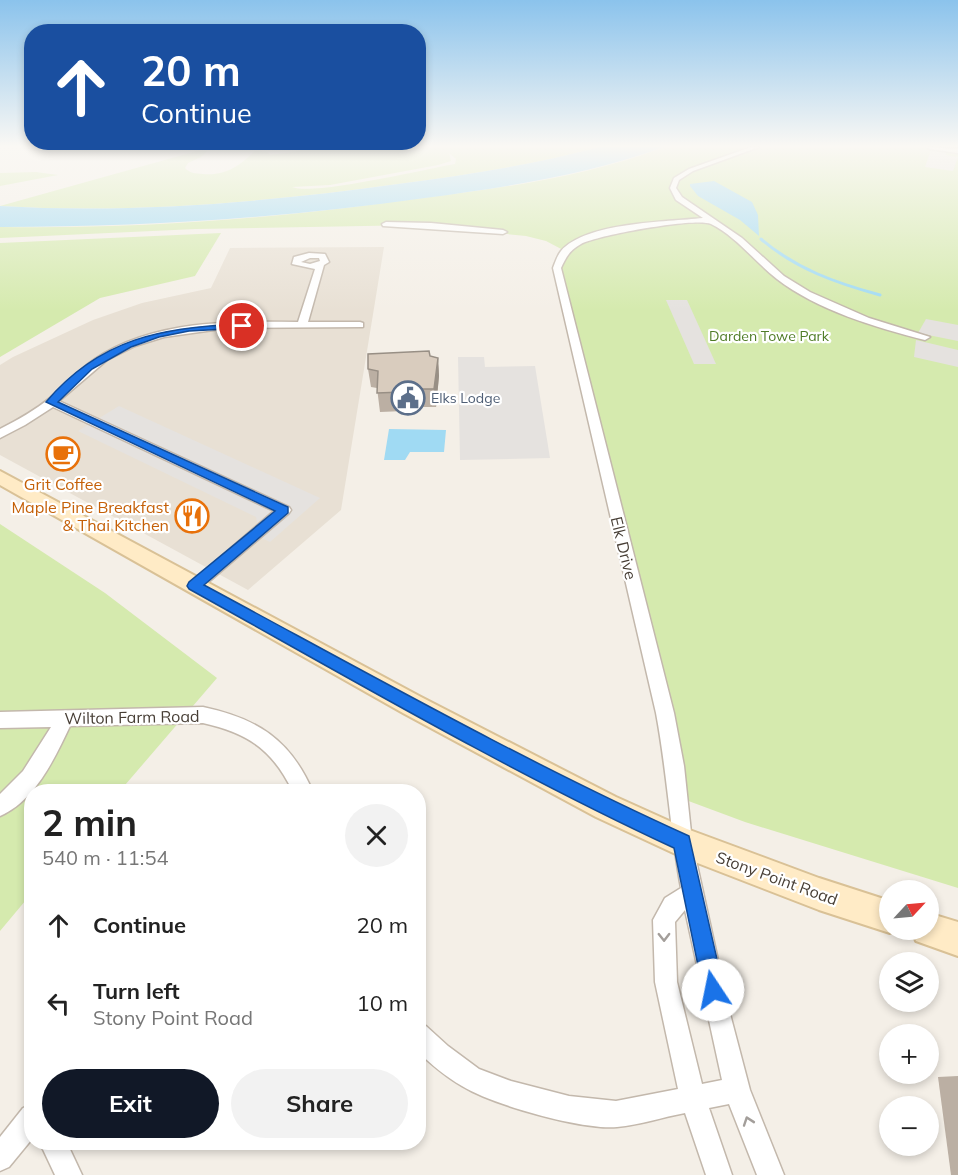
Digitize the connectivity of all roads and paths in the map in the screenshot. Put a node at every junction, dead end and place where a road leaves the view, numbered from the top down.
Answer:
1 (684, 202) edge
2 (710, 220) junction
3 (386, 224) dead end
4 (503, 232) dead end
5 (320, 265) dead end
6 (360, 325) dead end
7 (302, 326) junction
8 (925, 337) dead end
9 (52, 402) junction
10 (0, 434) edge
11 (0, 477) edge
12 (194, 586) junction
13 (65, 718) junction
14 (0, 720) edge
15 (25, 784) edge
16 (299, 784) edge
17 (24, 785) edge
18 (0, 806) edge
19 (682, 842) junction
20 (693, 892) junction
21 (879, 913) edge
22 (939, 933) edge
23 (958, 939) edge
24 (426, 1042) edge
25 (737, 1090) junction
26 (693, 1098) junction
27 (24, 1127) edge
28 (56, 1150) edge
29 (0, 1158) edge
30 (69, 1175) edge
31 (719, 1175) edge
32 (771, 1175) edge

1 - 2 street
2 - 8 street
2 - 19 street, Elk Drive
3 - 4 street
5 - 7 street
6 - 7 street
7 - 9 street
9 - 10 street
9 - 12 street
11 - 12 main road, Stony Point Road
12 - 19 main road, Stony Point Road
13 - 14 street, Wilton Farm Road
13 - 15 street
13 - 16 street, Wilton Farm Road
17 - 18 street
19 - 20 street, Elk Drive
19 - 21 main road, Stony Point Road
20 - 25 street, Elk Drive
20 -> 26 street
22 - 23 main road
24 - 26 street
25 - 26 street
32 -> 25 street, Elk Drive
26 - 31 street
27 - 29 street
28 - 30 street

